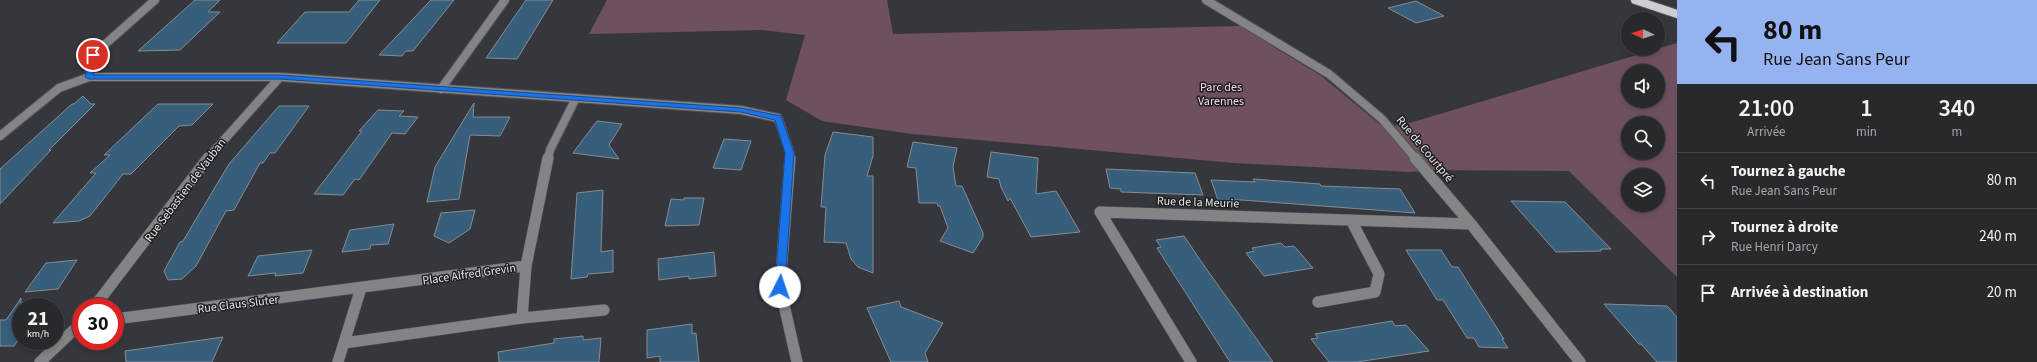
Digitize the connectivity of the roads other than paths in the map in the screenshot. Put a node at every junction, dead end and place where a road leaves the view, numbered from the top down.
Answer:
1 (155, 0) edge
2 (505, 0) edge
3 (1206, 0) edge
4 (1635, 0) edge
5 (1677, 14) edge
6 (89, 77) junction
7 (280, 77) junction
8 (441, 88) junction
9 (576, 98) junction
10 (0, 136) edge
11 (1351, 220) junction
12 (1471, 224) junction
13 (526, 266) junction
14 (361, 288) junction
15 (101, 298) edge
16 (1318, 302) dead end
17 (604, 310) dead end
18 (124, 318) edge
19 (522, 318) junction
20 (72, 332) edge
21 (344, 344) junction
22 (40, 362) edge
23 (338, 362) edge
24 (797, 362) edge
25 (1191, 362) edge
26 (1580, 362) edge

1 - 6 street
2 - 8 street
3 - 12 street, Rue de Courtpré
4 - 5 main road
6 - 7 street
6 - 10 street
7 - 8 street
7 - 15 street, Rue Sebastien de Vauban
8 - 9 street
9 - 13 street
9 - 24 street
11 - 12 street, Rue de la Meurie
11 - 16 street
11 - 25 street, Rue de la Meurie
12 - 26 street, Rue de Courtpré
13 - 14 street, Place Alfred Grevin
13 - 19 street, Place Alfred Grevin
14 - 18 street, Rue Claus Sluter
14 - 21 street
17 - 19 street
19 - 21 street
20 - 22 street
21 - 23 street

